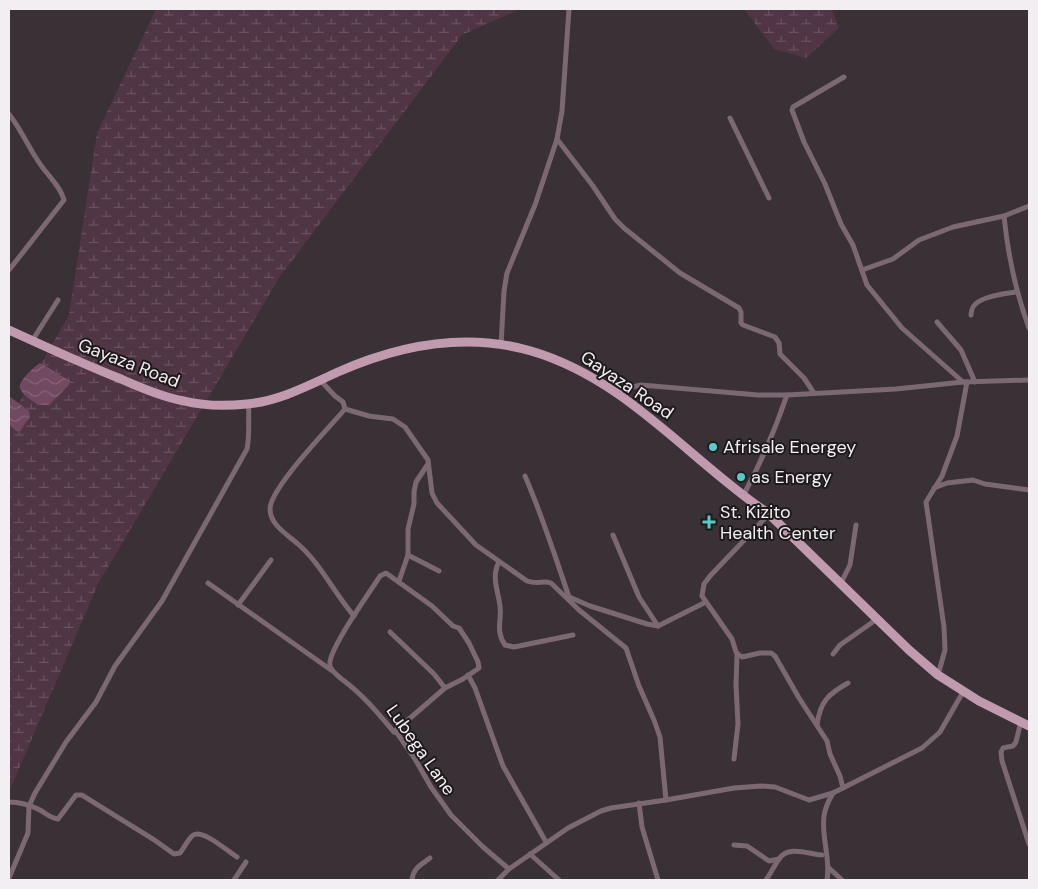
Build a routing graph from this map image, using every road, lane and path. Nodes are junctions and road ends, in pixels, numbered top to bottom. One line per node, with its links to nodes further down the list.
1 (570, 9): 5 (street)
2 (844, 77): 10 (street)
3 (9, 114): 9 (street)
4 (730, 118): 6 (street)
5 (557, 139): 18 (street); 24 (street)
6 (769, 198)
7 (1029, 206): 8 (street)
8 (1004, 216): 10 (street); 11 (street)
9 (9, 270)
10 (862, 270): 21 (street)
11 (1016, 292): 13 (street); 15 (street)
12 (58, 300): 17 (street)
13 (971, 316)
14 (937, 322): 22 (street)
15 (1029, 328)
16 (9, 330): 17 (main road, Gayaza Road)
17 (32, 340): 26 (main road, Gayaza Road)
18 (500, 345): 19 (main road, Gayaza Road); 23 (main road, Gayaza Road)
19 (320, 380): 26 (main road, Gayaza Road); 27 (street)
20 (1029, 380): 22 (street)
21 (965, 382): 22 (street); 24 (street); 30 (street)
22 (975, 382)
23 (614, 392): 25 (street); 32 (main road, Gayaza Road)
24 (814, 394): 25 (street)
25 (787, 395): 32 (street)
26 (248, 404): 68 (street)
27 (345, 409): 28 (street); 46 (street)
28 (428, 464): 36 (street); 38 (street)
29 (525, 476): 43 (street)
30 (934, 488): 31 (street); 55 (street)
31 (1029, 490)
32 (743, 496): 33 (main road, Gayaza Road)
33 (769, 514): 42 (main road, Gayaza Road); 44 (street)
34 (856, 525): 42 (street)
35 (612, 535): 48 (street)
36 (408, 555): 39 (street); 40 (street)
37 (271, 560): 45 (street)
38 (499, 562): 43 (street); 50 (street)
39 (439, 571)
40 (399, 581): 46 (street); 54 (street)
41 (208, 583): 45 (street, Lubega Lane)
42 (841, 583): 47 (main road, Gayaza Road)
43 (566, 596): 48 (street); 65 (street)
44 (706, 602): 48 (street); 51 (street)
45 (238, 605): 53 (street, Lubega Lane)
46 (354, 616): 53 (street)
47 (877, 619): 52 (street); 55 (main road, Gayaza Road)
48 (658, 626)
49 (390, 632): 57 (street)
50 (573, 635)
51 (737, 654): 60 (street); 62 (street)
52 (833, 654)
53 (334, 672): 61 (street, Lubega Lane)
54 (468, 675): 57 (street); 69 (street)
55 (938, 675): 58 (main road, Gayaza Road)
56 (848, 683): 60 (street)
57 (445, 688): 61 (street)
58 (963, 692): 59 (main road, Gayaza Road); 63 (street)
59 (1025, 724): 71 (street)
60 (817, 725): 63 (street)
61 (394, 732): 79 (street, Lubega Lane)
62 (734, 759)
63 (843, 788): 64 (street)
64 (833, 793): 65 (street); 78 (street)
65 (666, 800): 67 (street)
66 (9, 802): 68 (street)
67 (639, 803): 69 (street); 85 (street)
68 (29, 806): 74 (street); 80 (street)
69 (546, 842): 72 (street)
70 (734, 844): 76 (street)
71 (1029, 844)
72 (530, 854): 79 (street); 84 (street)
73 (822, 855): 76 (street)
74 (237, 857)
75 (430, 858): 82 (street)
76 (779, 859): 86 (street)
77 (246, 862): 81 (street)
78 (829, 868): 87 (street); 88 (street)
79 (509, 869): 83 (street)
80 (9, 878)
81 (234, 880)
82 (412, 880)
83 (498, 880)
84 (559, 880)
85 (658, 880)
86 (766, 880)
87 (826, 880)
88 (842, 880)

